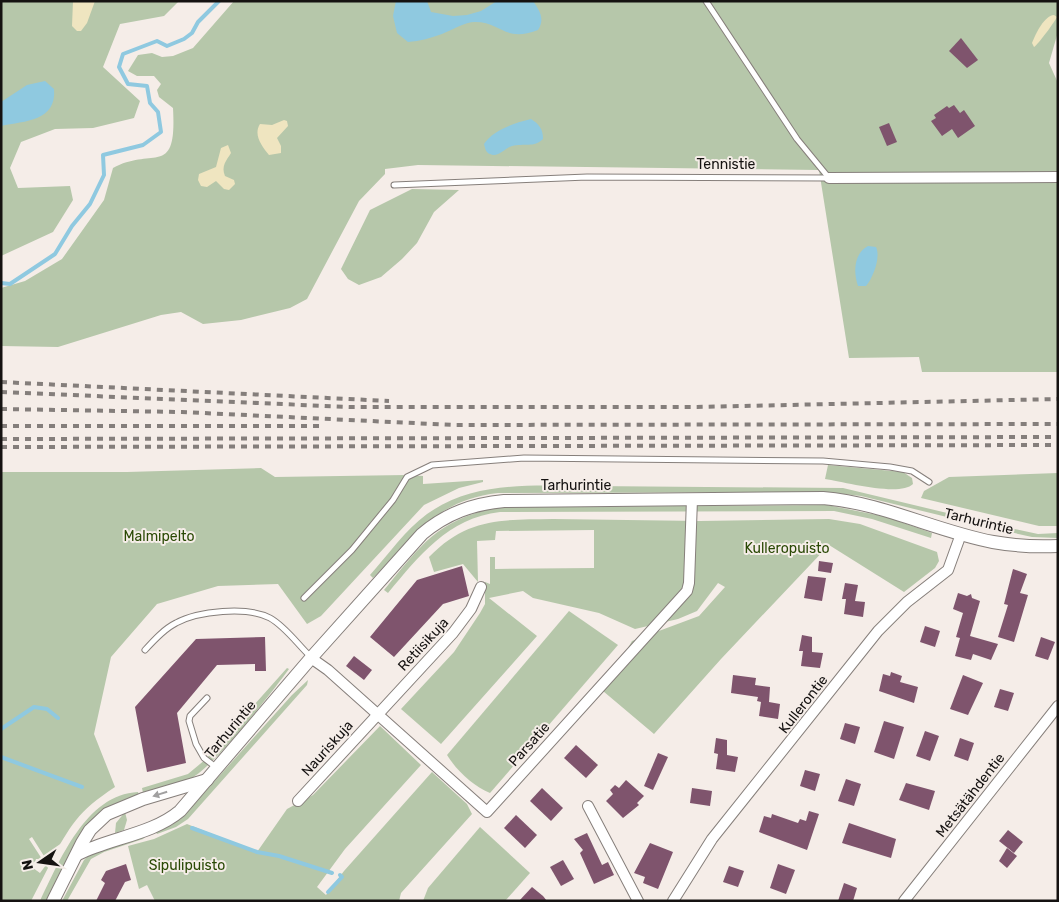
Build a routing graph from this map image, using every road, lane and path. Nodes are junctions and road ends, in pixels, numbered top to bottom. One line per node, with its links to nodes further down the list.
1 (706, 1): 3 (lane)
2 (1058, 177): 3 (street, Tennistie)
3 (829, 178): 4 (lane, Tennistie)
4 (394, 185)
5 (929, 482): 10 (lane)
6 (692, 499): 7 (street, Tarhurintie); 12 (street, Tarhurintie); 15 (street, Parsatie)
7 (961, 534): 8 (street, Tarhurintie); 23 (street, Kullerontie)
8 (1058, 546)
9 (481, 587): 15 (street, Retiisikuja)
10 (304, 598)
11 (145, 650): 12 (lane)
12 (311, 658): 15 (street, Parsatie); 16 (street, Tarhurintie)
13 (207, 698): 16 (lane)
14 (1058, 706): 24 (street, Metsätähdentie)
15 (377, 714): 18 (street, Nauriskuja)
16 (217, 768): 17 (street, Tarhurintie)
17 (207, 780): 20 (street, Tarhurintie); 20 (street, Tarhurintie, one-way to 20)
18 (298, 801)
19 (588, 806): 22 (street)
20 (78, 854): 21 (street, Tarhurintie)
21 (54, 901)
22 (638, 901)
23 (673, 901)
24 (904, 901)

